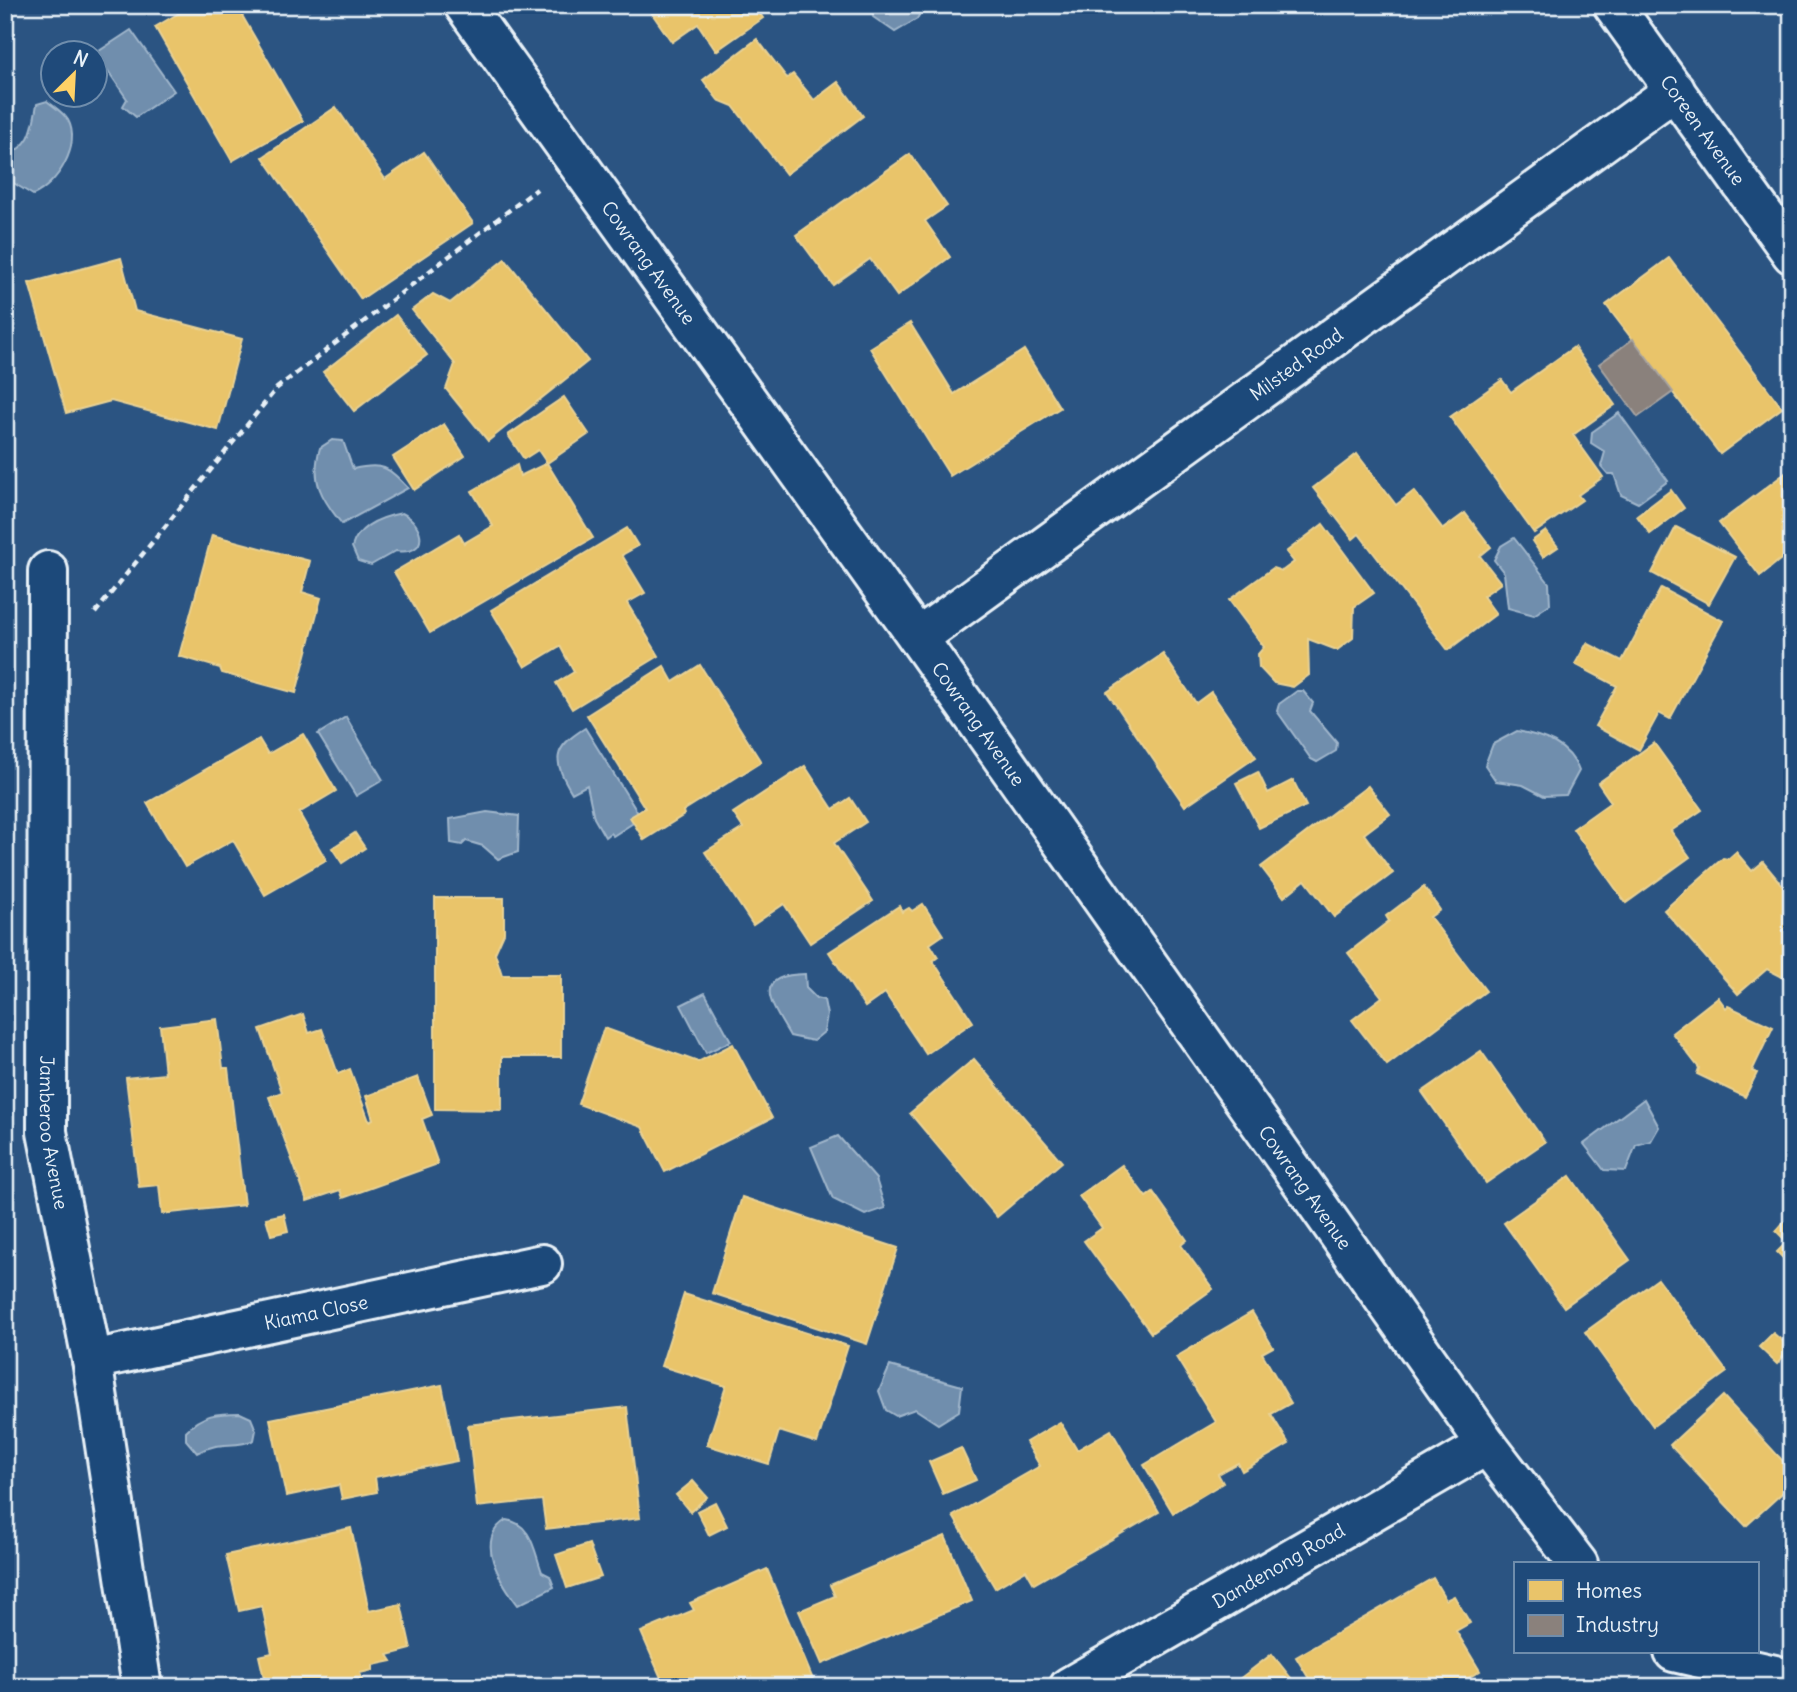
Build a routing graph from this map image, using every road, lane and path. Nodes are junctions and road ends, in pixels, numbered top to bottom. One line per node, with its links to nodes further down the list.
1 (464, 5): 4 (street, Cowrang Avenue)
2 (1613, 5): 3 (street, Coreen Avenue)
3 (1675, 90): 5 (street, Coreen Avenue); 7 (street, Milsted Road)
4 (575, 160): 7 (street, Cowrang Avenue); 8 (path)
5 (1792, 254)
6 (48, 571): 8 (street, Jamberoo Avenue)
7 (918, 638): 11 (street, Cowrang Avenue)
8 (48, 671): 10 (street, Jamberoo Avenue)
9 (542, 1264): 10 (street, Kiama Close)
10 (92, 1360): 15 (street, Jamberoo Avenue)
11 (1487, 1445): 12 (street, Cowrang Avenue); 16 (street, Dandenong Road)
12 (1576, 1562)
13 (1683, 1654): 14 (street)
14 (1792, 1679)
15 (142, 1687)
16 (1069, 1687)

